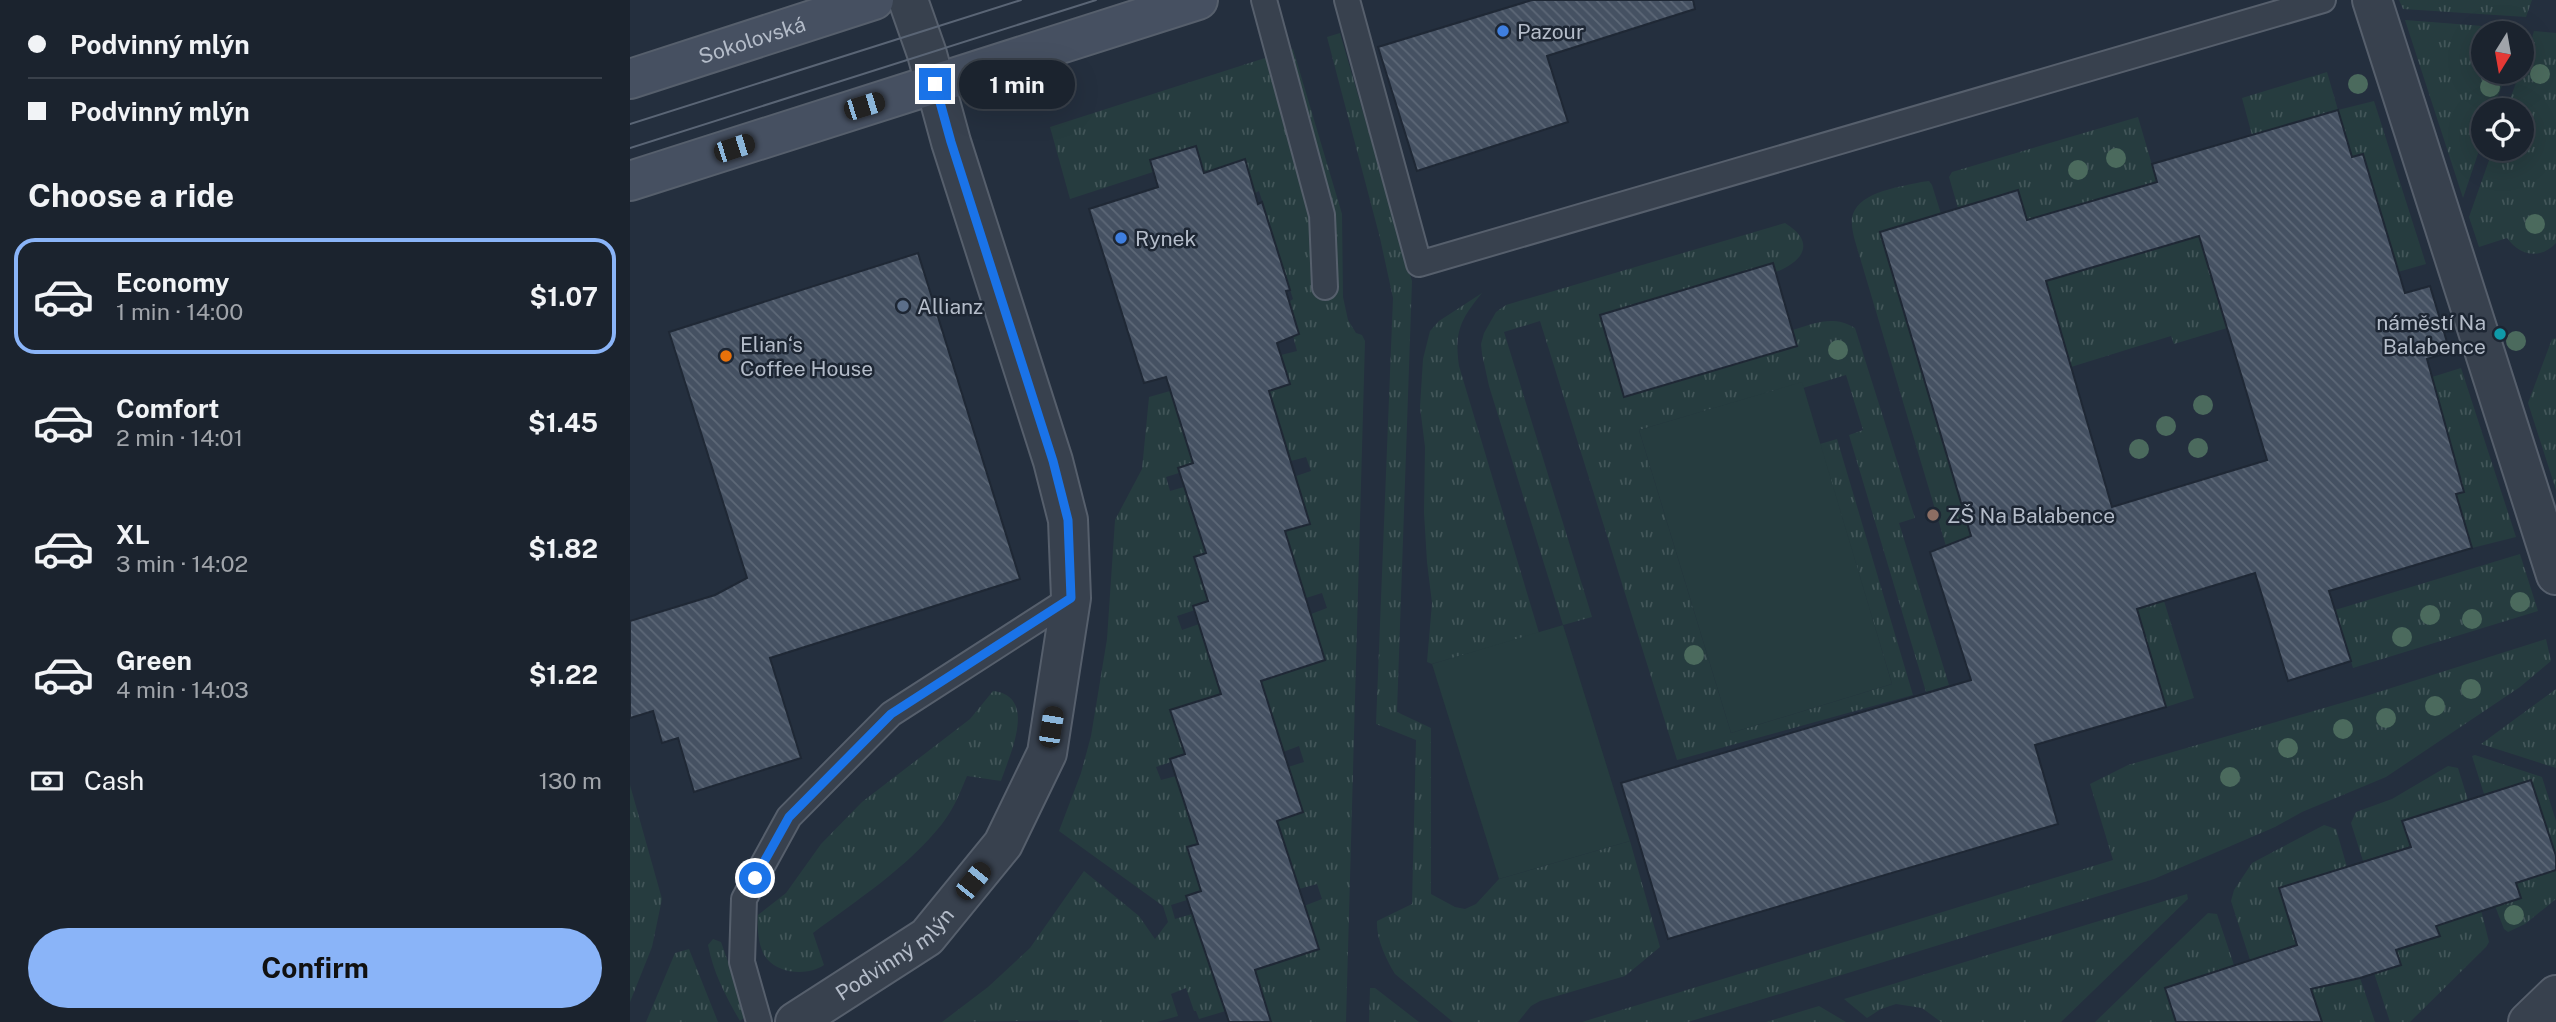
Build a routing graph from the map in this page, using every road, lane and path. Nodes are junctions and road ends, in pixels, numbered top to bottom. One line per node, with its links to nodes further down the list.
1 (874, 0): 8 (main road, Sokolovská)
2 (908, 0): 9 (street, Podvinný mlýn)
3 (1198, 0): 9 (main road)
4 (1264, 0): 11 (lane)
5 (1347, 0): 6 (lane)
6 (2323, 0)
7 (2372, 0): 12 (street)
8 (630, 79)
9 (935, 84): 10 (main road); 13 (street, Podvinný mlýn)
10 (630, 181)
11 (1325, 287)
12 (2556, 575)
13 (1071, 598): 15 (lane); 16 (street, Podvinný mlýn)
14 (2556, 995): 17 (street)
15 (759, 1022)
16 (795, 1022)
17 (2528, 1022)

